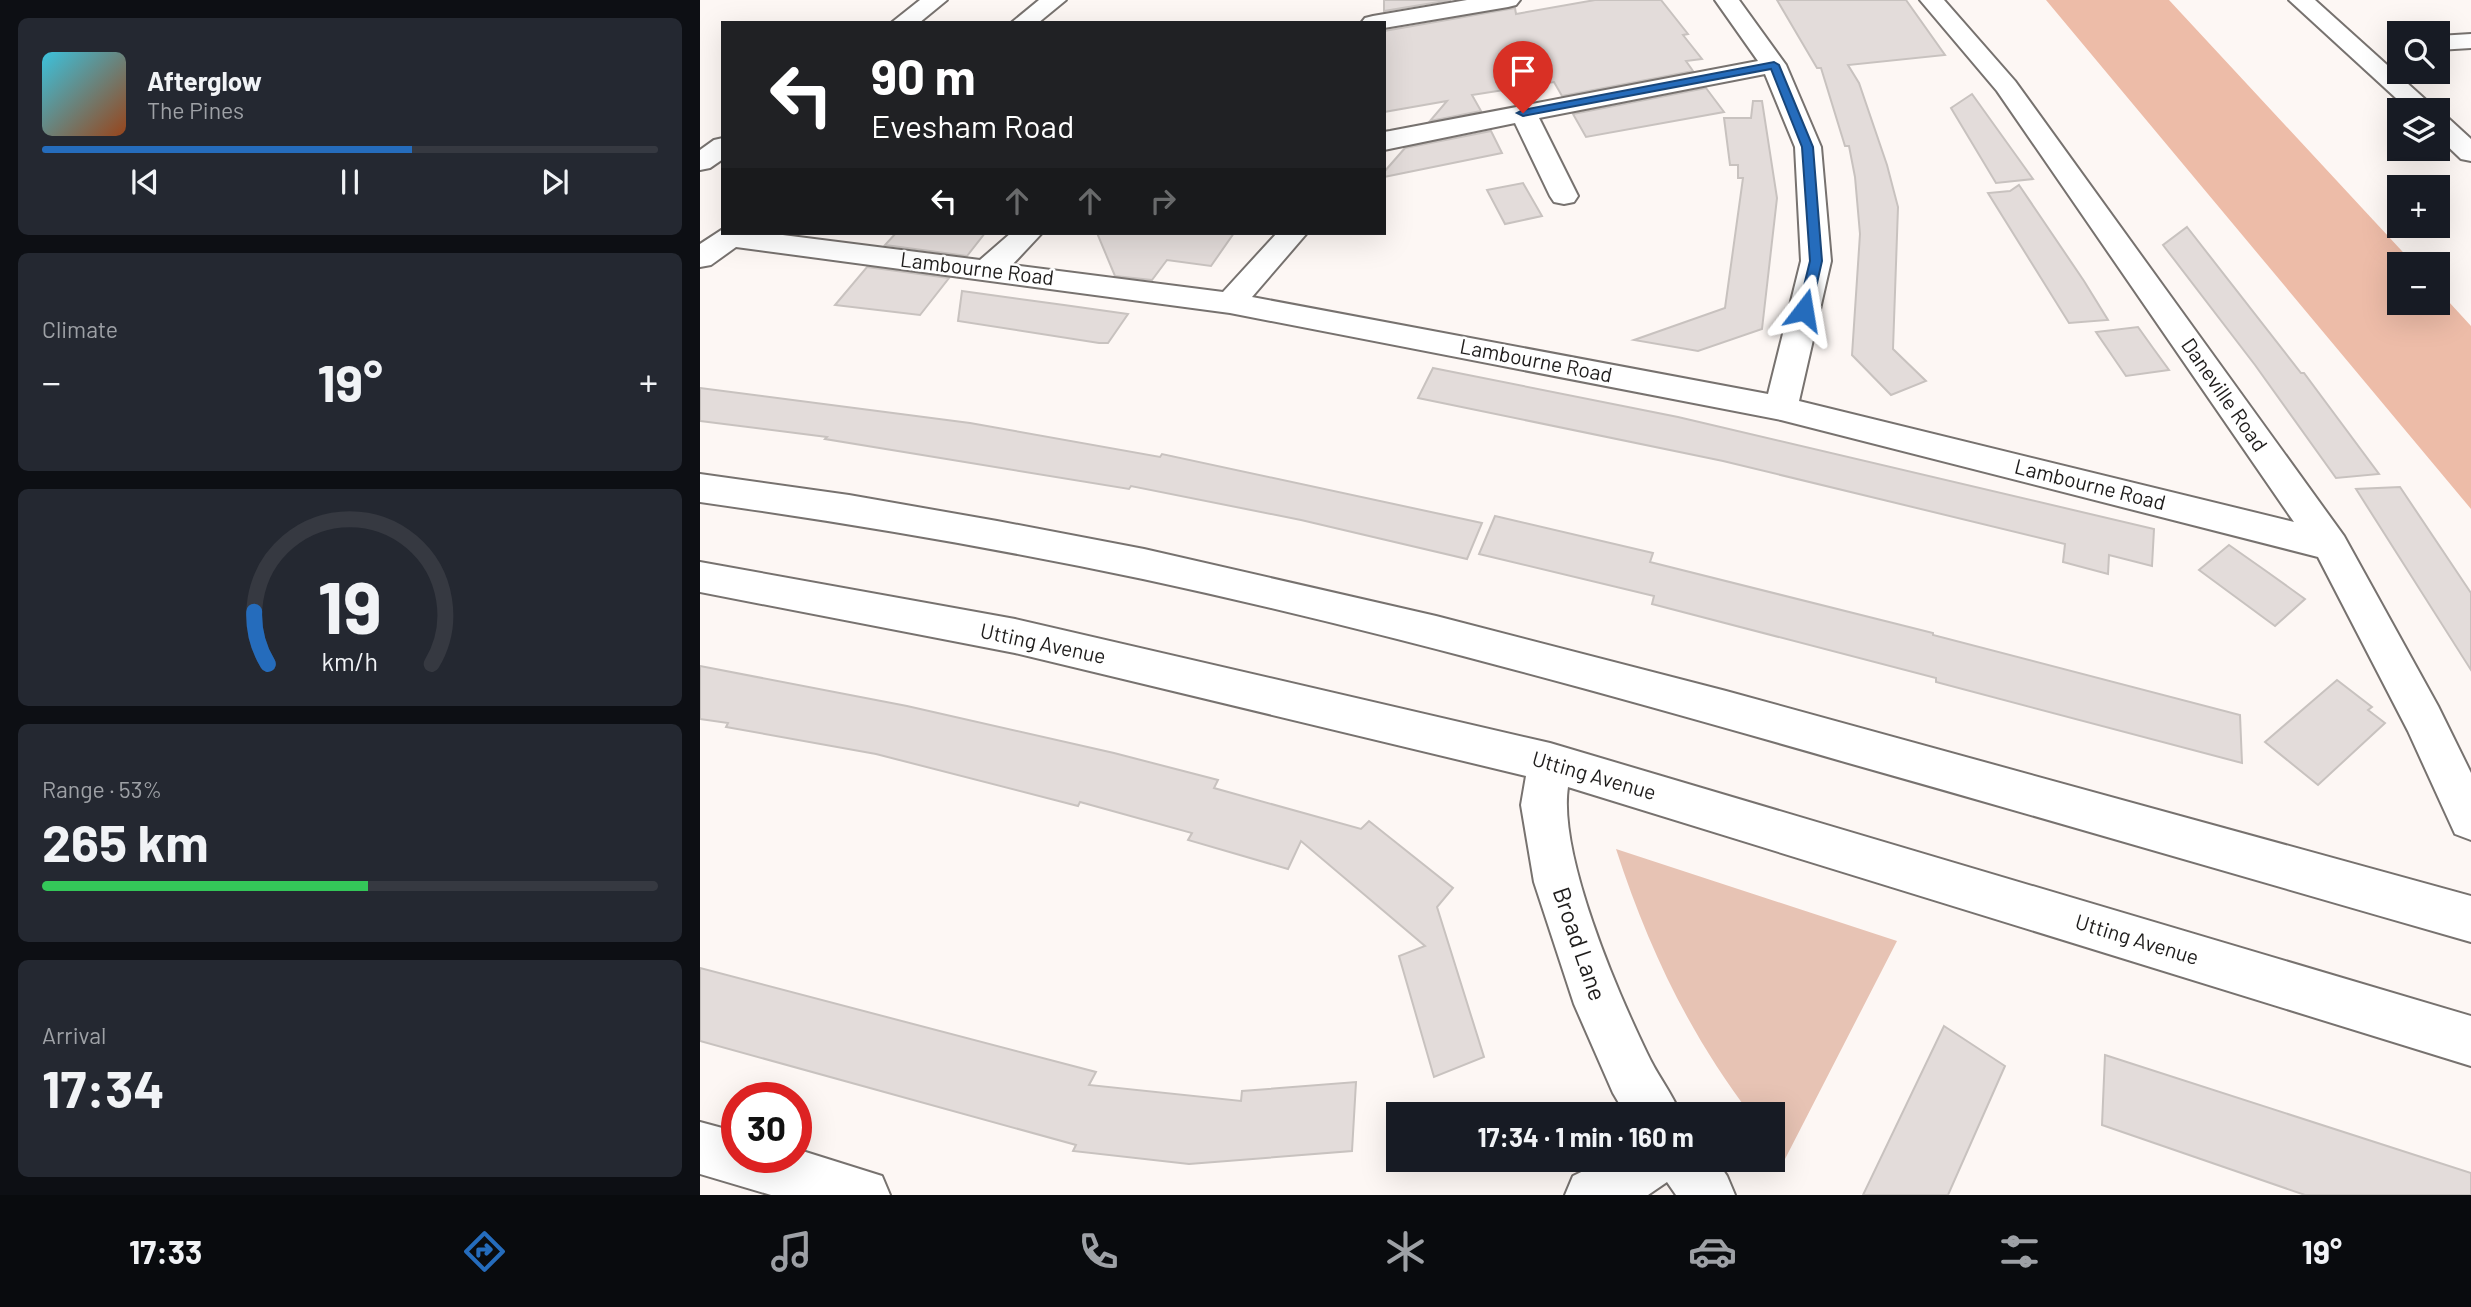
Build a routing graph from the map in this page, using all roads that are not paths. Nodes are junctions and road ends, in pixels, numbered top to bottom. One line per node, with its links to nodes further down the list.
1 (935, 0): 7 (street)
2 (1054, 0): 8 (street)
3 (1508, 0): 9 (street)
4 (1727, 0): 14 (street)
5 (1932, 0): 31 (street, Daneville Road)
6 (2301, 0): 13 (street)
7 (905, 21)
8 (1026, 21)
9 (1385, 21)
10 (2471, 41): 11 (street)
11 (2450, 42)
12 (2386, 48): 13 (street)
13 (2358, 50): 15 (street)
14 (1774, 65): 16 (street); 29 (street)
15 (2411, 98)
16 (1523, 113): 18 (street); 22 (street)
17 (2450, 134): 20 (street)
18 (1386, 141)
19 (721, 147): 21 (street)
20 (2471, 153)
21 (700, 162)
22 (1564, 196)
23 (733, 235): 26 (street); 27 (street, Lambourne Road)
24 (1026, 235): 27 (street)
25 (1291, 235): 28 (street)
26 (700, 258)
27 (988, 270): 28 (street, Lambourne Road)
28 (1230, 303): 29 (street, Lambourne Road)
29 (1780, 408): 31 (street, Lambourne Road)
30 (700, 488): 35 (street)
31 (2331, 546): 34 (street, Daneville Road)
32 (700, 577): 33 (street, Utting Avenue)
33 (1550, 762): 36 (street, Utting Avenue); 37 (street, Broad Lane)
34 (2471, 818)
35 (2471, 919)
36 (2471, 1041)
37 (1647, 1102)
38 (700, 1147): 41 (street)
39 (1636, 1172): 42 (street)
40 (1692, 1172): 43 (street)
41 (863, 1195)
42 (1592, 1195)
43 (1708, 1195)

